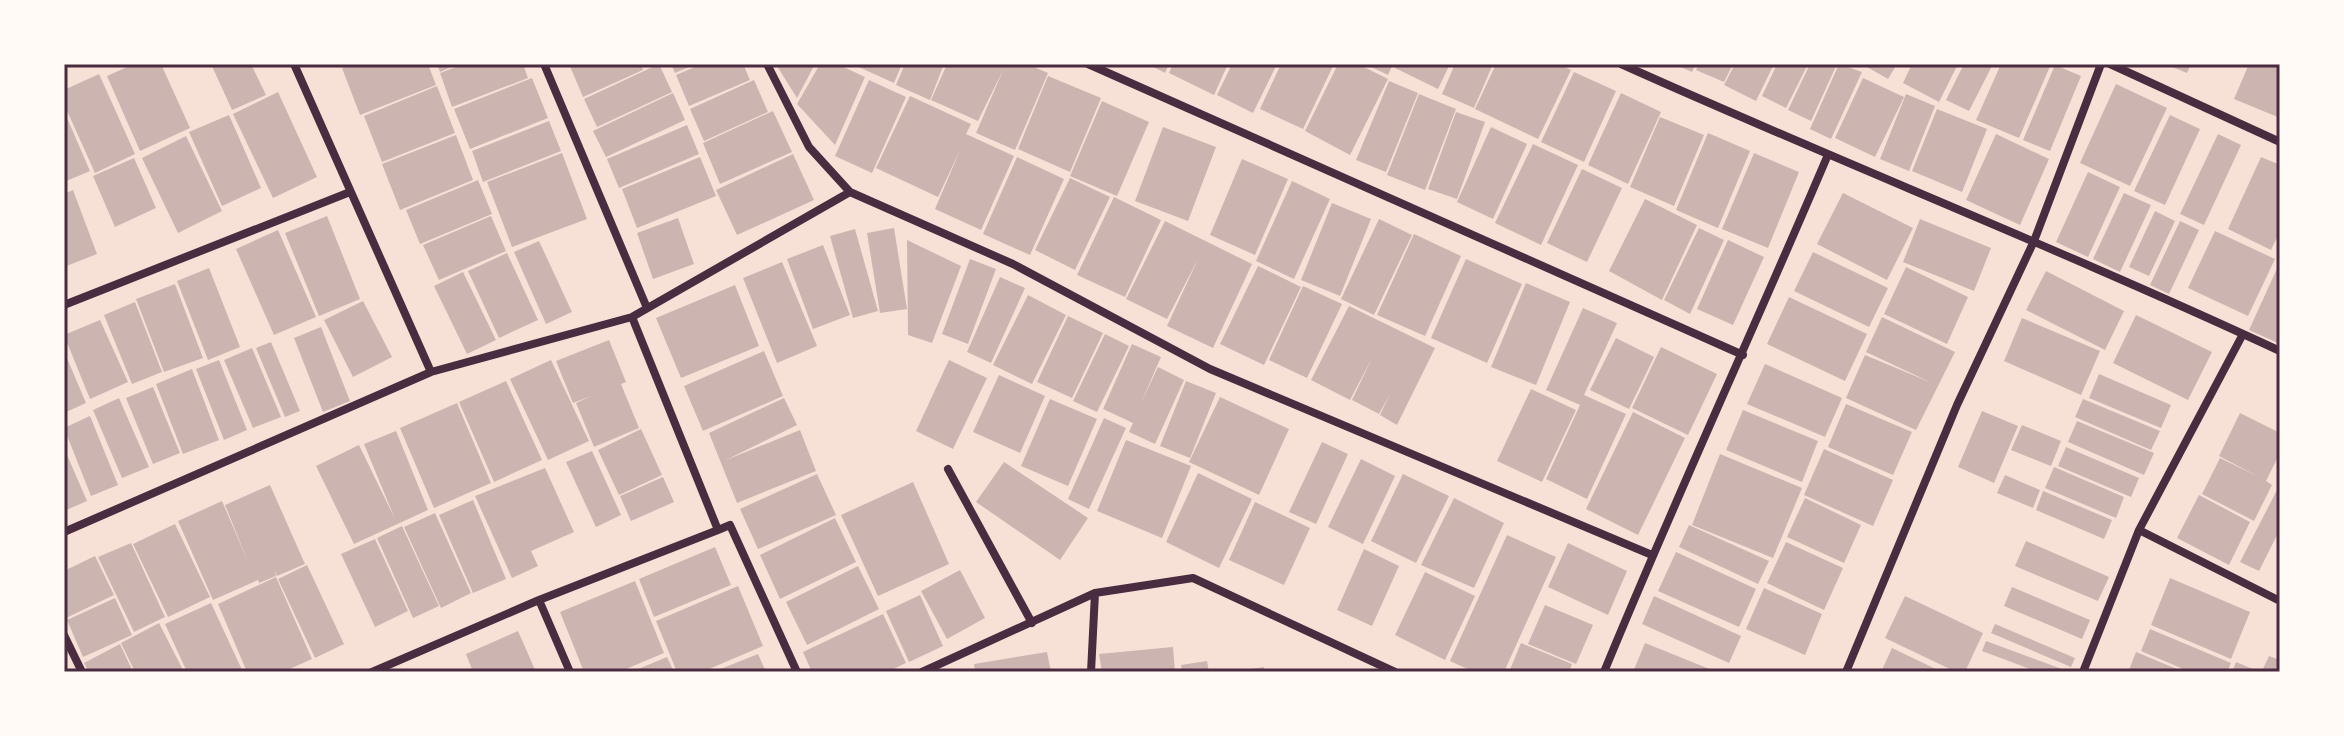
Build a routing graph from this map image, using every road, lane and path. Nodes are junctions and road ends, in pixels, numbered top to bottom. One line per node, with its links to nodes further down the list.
1 (294, 64): 10 (street)
2 (544, 64): 14 (street)
3 (767, 64): 11 (street)
4 (1088, 64): 18 (street)
5 (1621, 64): 9 (street)
6 (2101, 64): 12 (street)
7 (2110, 64): 8 (street)
8 (2280, 142)
9 (1827, 157): 12 (street); 18 (street)
10 (350, 192): 13 (street); 19 (street)
11 (850, 192): 14 (street); 24 (street)
12 (2034, 241): 16 (street); 38 (street)
13 (64, 305)
14 (647, 308): 15 (street)
15 (632, 317): 19 (street); 21 (street)
16 (2243, 334): 17 (street); 22 (street)
17 (2280, 351)
18 (1743, 355): 24 (street)
19 (431, 372): 23 (street)
20 (948, 469): 28 (street)
21 (718, 530): 26 (street); 33 (street)
22 (2139, 530): 27 (street); 39 (street)
23 (64, 532)
24 (1652, 555): 37 (street)
25 (1095, 593): 28 (street); 35 (street); 36 (street)
26 (539, 600): 31 (street); 32 (street)
27 (2280, 601)
28 (1032, 623): 34 (street)
29 (64, 635): 30 (street)
30 (82, 672)
31 (372, 672)
32 (570, 672)
33 (797, 672)
34 (922, 672)
35 (1091, 672)
36 (1395, 672)
37 (1604, 672)
38 (1846, 672)
39 (2083, 672)

